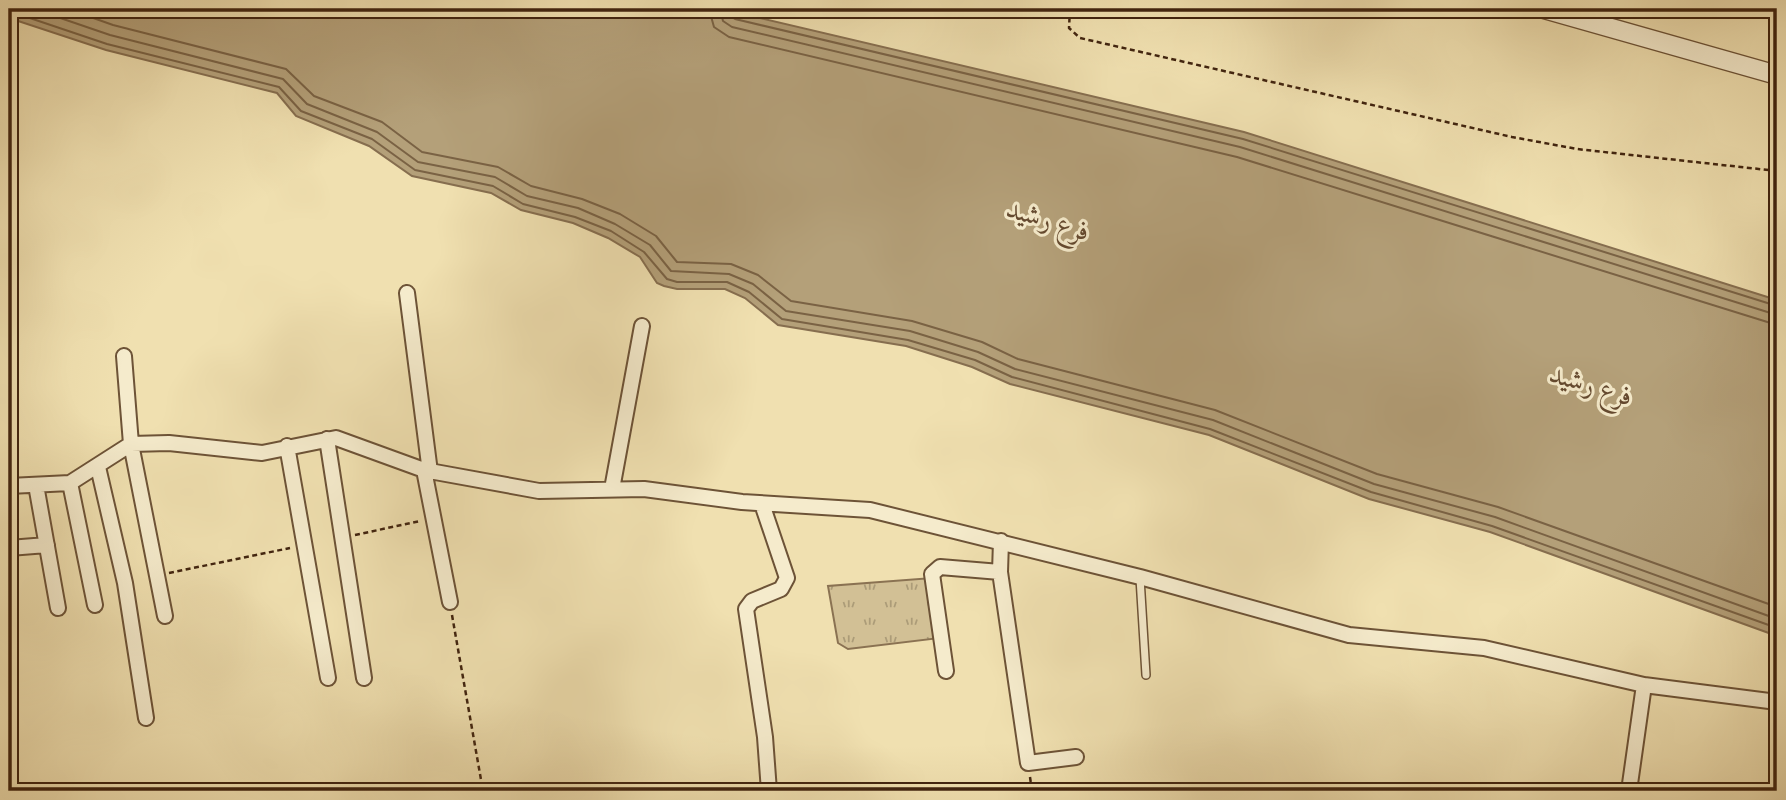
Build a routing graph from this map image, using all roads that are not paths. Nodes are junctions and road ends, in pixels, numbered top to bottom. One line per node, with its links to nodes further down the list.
1 (1544, 9): 2 (street)
2 (1777, 75)
3 (407, 293): 10 (street)
4 (642, 326): 14 (street)
5 (124, 356): 7 (street)
6 (327, 439): 8 (street); 10 (street); 28 (street)
7 (131, 444): 8 (street); 9 (street); 24 (street)
8 (287, 446): 27 (street)
9 (98, 467): 11 (street); 31 (street)
10 (427, 471): 14 (street); 21 (street)
11 (70, 483): 12 (street); 22 (street)
12 (36, 485): 13 (street); 17 (street)
13 (9, 486)
14 (612, 489): 15 (street)
15 (762, 504): 16 (street); 33 (street)
16 (1001, 541): 19 (street); 20 (street)
17 (47, 545): 18 (street); 23 (street)
18 (9, 548)
19 (1000, 572): 25 (street); 32 (street)
20 (1140, 577): 26 (lane); 29 (street)
21 (450, 602)
22 (95, 605)
23 (58, 608)
24 (165, 616)
25 (946, 671)
26 (1146, 675)
27 (328, 678)
28 (364, 678)
29 (1644, 685): 30 (street); 34 (street)
30 (1777, 702)
31 (146, 718)
32 (1076, 757)
33 (769, 791)
34 (1629, 791)

